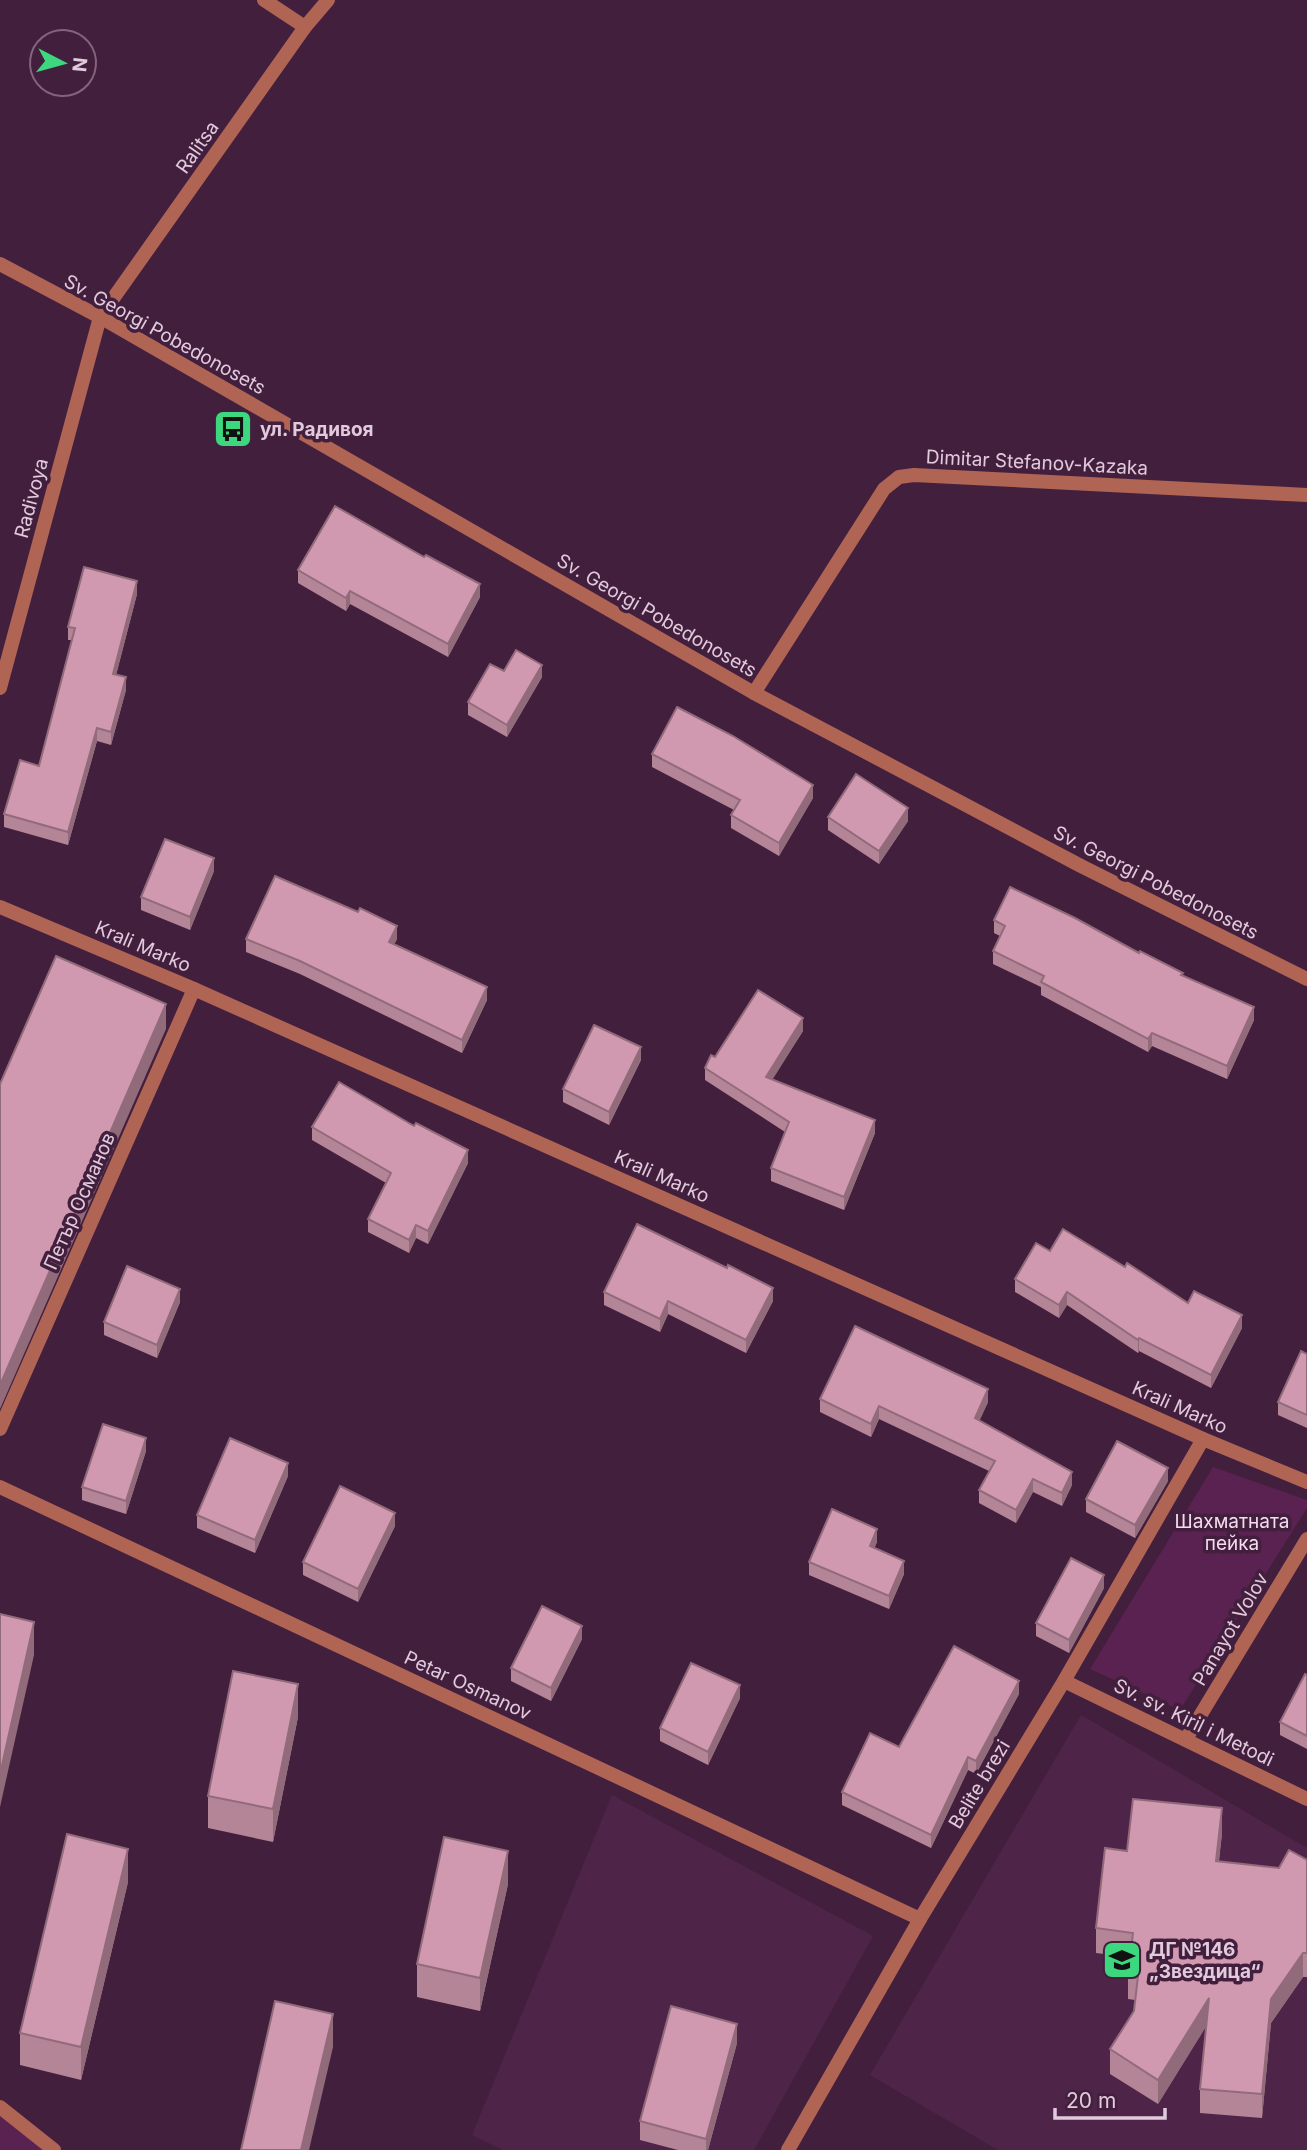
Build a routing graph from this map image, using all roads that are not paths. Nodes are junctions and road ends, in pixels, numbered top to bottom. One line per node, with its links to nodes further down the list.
1 (264, 0): 3 (street)
2 (328, 0): 3 (street, Ralitsa)
3 (305, 27): 5 (street, Ralitsa)
4 (0, 264): 5 (street, Sv. Georgi Pobedonosets)
5 (100, 317): 7 (street, Radivoya); 8 (street, Sv. Georgi Pobedonosets)
6 (1307, 495): 8 (street, Dimitar Stefanov-Kazaka)
7 (0, 688)
8 (754, 692): 10 (street, Sv. Georgi Pobedonosets)
9 (0, 906): 11 (street, Krali Marko)
10 (1307, 979)
11 (194, 989): 12 (street, Петър Османов); 13 (street, Krali Marko)
12 (0, 1429)
13 (1203, 1439): 14 (street, Krali Marko); 17 (street, Belite brezi)
14 (1307, 1482)
15 (0, 1487): 20 (street, Petar Osmanov)
16 (1307, 1539): 18 (street, Panayot Volov)
17 (1064, 1681): 18 (street, Sv. sv. Kiril i Metodi); 20 (street, Belite brezi)
18 (1186, 1739): 19 (street, Sv. sv. Kiril i Metodi)
19 (1307, 1799)
20 (920, 1919): 23 (street, Belite brezi)
21 (0, 2107): 22 (street)
22 (54, 2150)
23 (788, 2150)

